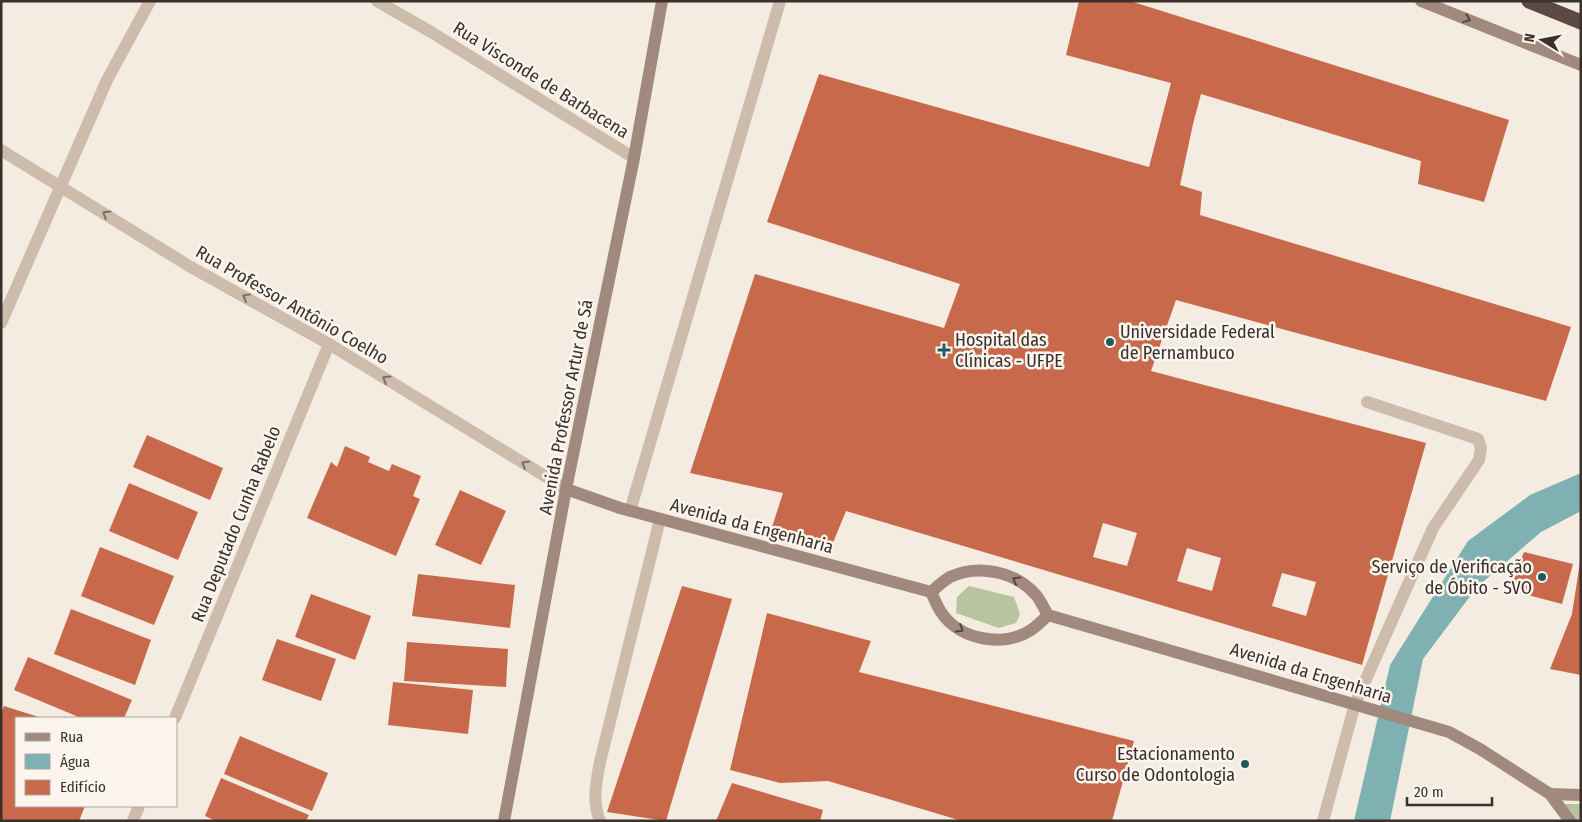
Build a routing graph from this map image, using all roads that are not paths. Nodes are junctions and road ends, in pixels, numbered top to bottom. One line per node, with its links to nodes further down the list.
1 (150, 1): 11 (street)
2 (377, 1): 10 (street, Rua Visconde de Barbacena)
3 (662, 1): 10 (street, Avenida Professor Artur de Sá)
4 (780, 1): 16 (street)
5 (1421, 1): 8 (street, one-way to 8)
6 (1529, 1): 7 (highway)
7 (1581, 22)
8 (1581, 66)
9 (1, 150): 11 (street, Rua Professor Antônio Coelho)
10 (634, 158): 15 (street, Avenida Professor Artur de Sá)
11 (62, 187): 12 (street); 13 (street, Rua Professor Antônio Coelho, one-way to 11)
12 (1, 323)
13 (329, 344): 15 (street, Rua Professor Antônio Coelho, one-way to 13); 21 (street, Rua Deputado Cunha Rabelo)
14 (1367, 402): 20 (street)
15 (566, 489): 16 (street, Avenida da Engenharia); 26 (street, Avenida Professor Artur de Sá)
16 (630, 511): 17 (street, Avenida da Engenharia)
17 (660, 519): 18 (street, Avenida da Engenharia); 27 (street)
18 (931, 592): 19 (street, one-way to 18); 19 (street, one-way to 19)
19 (1048, 615): 20 (street, Avenida da Engenharia)
20 (1355, 704): 22 (street, Avenida da Engenharia); 28 (street)
21 (175, 717)
22 (1550, 794): 23 (street); 29 (street, Avenida da Engenharia)
23 (1581, 795)
24 (139, 807): 25 (street)
25 (133, 821)
26 (504, 821)
27 (600, 821)
28 (1323, 821)
29 (1570, 821)

